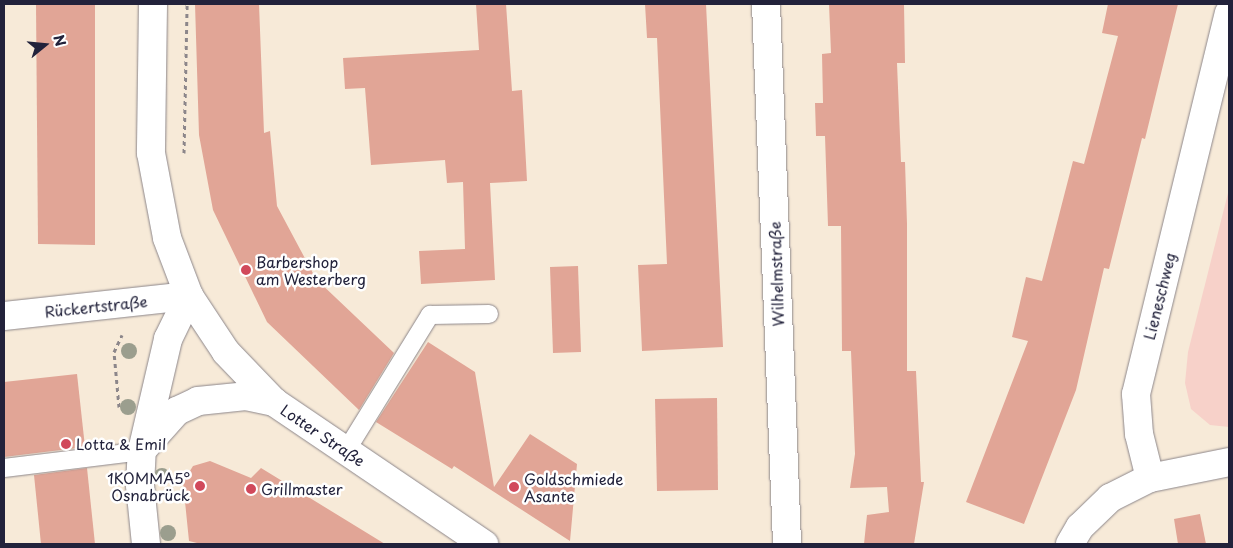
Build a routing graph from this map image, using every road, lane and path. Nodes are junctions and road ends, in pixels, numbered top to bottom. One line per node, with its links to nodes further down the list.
1 (153, 4): 6 (street, Lotter Straße)
2 (187, 4): 5 (path)
3 (766, 4): 17 (street, Wilhelmstraße)
4 (1229, 13): 14 (street, Lieneschweg)
5 (187, 141)
6 (188, 296): 8 (street, Rückertstraße); 9 (street, Lotter Straße); 10 (street)
7 (489, 314): 11 (lane)
8 (4, 316)
9 (274, 402): 10 (street); 11 (street, Lotter Straße)
10 (142, 451): 13 (lane); 15 (street)
11 (346, 451): 16 (street, Lotter Straße)
12 (1229, 462): 14 (street)
13 (4, 468)
14 (1150, 478): 18 (street)
15 (146, 544)
16 (484, 544)
17 (787, 544)
18 (1070, 544)

